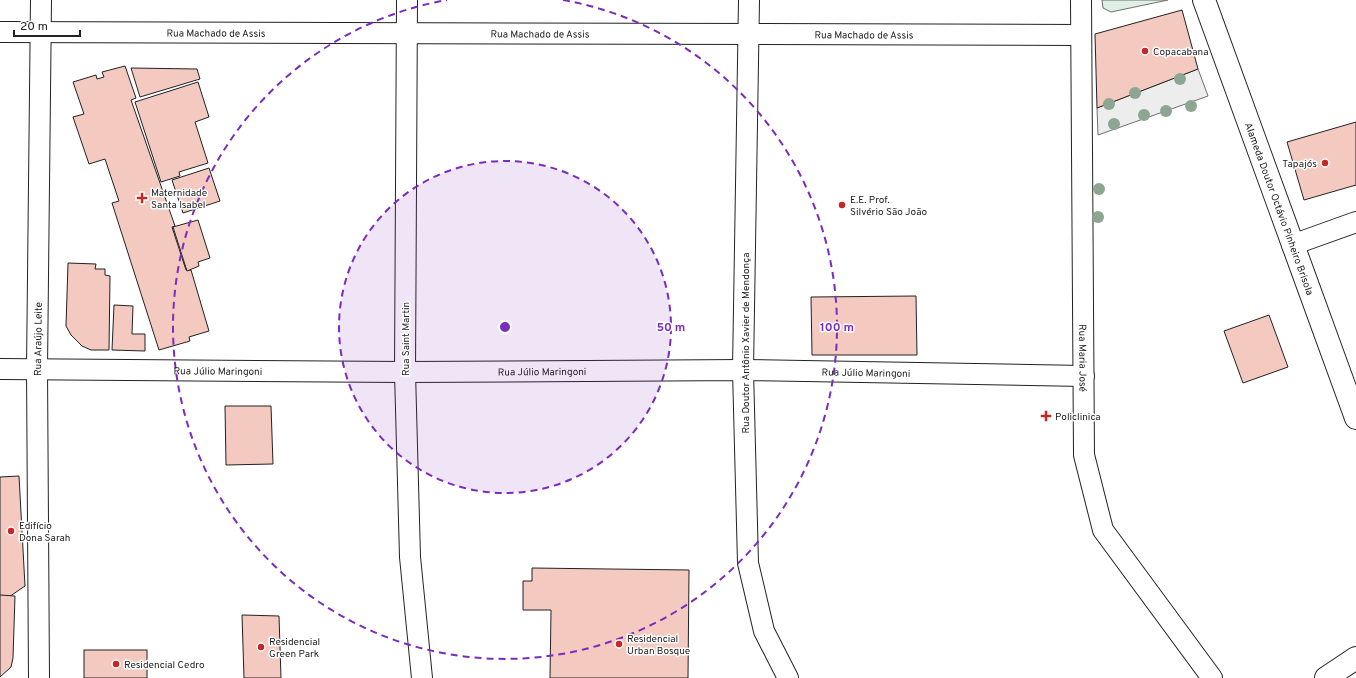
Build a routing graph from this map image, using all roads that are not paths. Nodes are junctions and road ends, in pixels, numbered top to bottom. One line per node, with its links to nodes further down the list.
1 (41, 0): 7 (street, Rua Araújo Leite)
2 (407, 0): 8 (street, Rua Saint Martin)
3 (749, 0): 9 (street, Rua Doutor Antônio Xavier de Mendonça)
4 (1081, 0): 10 (street, Rua Maria José)
5 (1204, 0): 12 (street, Alameda Doutor Octávio Pinheiro Brisola)
6 (0, 32): 7 (street, Rua Machado de Assis)
7 (41, 32): 8 (street, Rua Machado de Assis); 14 (street, Rua Araújo Leite)
8 (407, 34): 9 (street, Rua Machado de Assis); 16 (street, Rua Saint Martin)
9 (749, 35): 10 (street, Rua Machado de Assis); 15 (street, Rua Doutor Antônio Xavier de Mendonça)
10 (1080, 35): 17 (street, Rua Maria José)
11 (1356, 222): 12 (street)
12 (1292, 245): 18 (street, Alameda Doutor Octávio Pinheiro Brisola)
13 (0, 369): 14 (street, Rua Júlio Maringoni)
14 (37, 369): 16 (street, Rua Júlio Maringoni); 20 (street, Rua Araújo Leite)
15 (742, 370): 16 (street, Rua Júlio Maringoni); 17 (street, Rua Júlio Maringoni); 22 (street, Rua Doutor Antônio Xavier de Mendonça)
16 (405, 372): 21 (street, Rua Saint Martin)
17 (1084, 376): 23 (street, Rua Maria José)
18 (1356, 418)
19 (1356, 658): 24 (street)
20 (39, 678)
21 (422, 678)
22 (788, 678)
23 (1212, 678)
24 (1326, 678)

